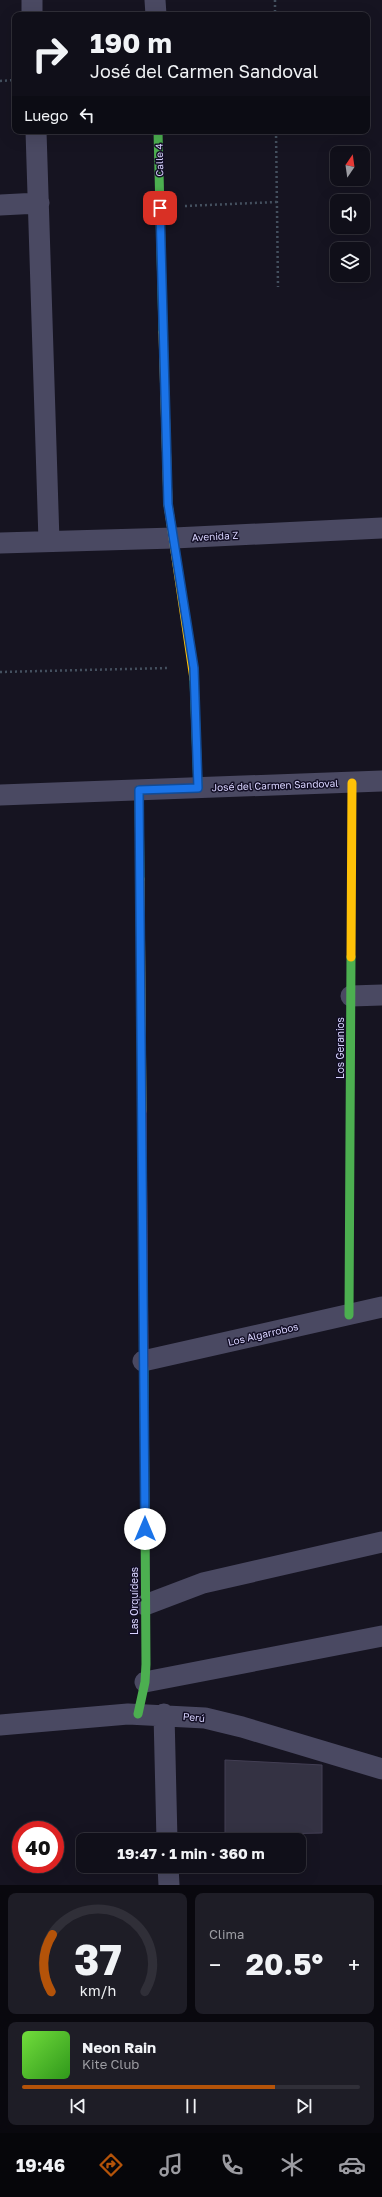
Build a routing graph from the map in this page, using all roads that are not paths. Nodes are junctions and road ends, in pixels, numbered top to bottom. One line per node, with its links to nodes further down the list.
1 (32, 0): 3 (street)
2 (155, 0): 4 (street)
3 (32, 12)
4 (156, 12)
5 (36, 134): 7 (street)
6 (158, 134): 10 (street, Calle 4)
7 (39, 203): 8 (street); 11 (street)
8 (0, 205)
9 (382, 528): 10 (street, Avenida Z)
10 (174, 538): 11 (street, Avenida Z); 15 (street, Calle 4)
11 (49, 541): 12 (street, Avenida Z)
12 (0, 543)
13 (382, 782): 14 (street, José del Carmen Sandoval)
14 (352, 783): 15 (street, José del Carmen Sandoval); 19 (street, Los Geranios)
15 (198, 788): 16 (street, José del Carmen Sandoval)
16 (139, 790): 17 (street, José del Carmen Sandoval); 22 (street, Las Orquídeas)
17 (0, 794)
18 (382, 995): 19 (street)
19 (351, 996): 21 (street, Los Geranios)
20 (382, 1307): 21 (street, Los Algarrobos)
21 (349, 1314): 22 (street, Los Algarrobos)
22 (143, 1361): 24 (street, Las Orquídeas)
23 (382, 1542): 24 (street)
24 (145, 1606): 26 (street, Las Orquídeas)
25 (382, 1636): 26 (street)
26 (145, 1682): 27 (street, Las Orquídeas)
27 (138, 1714): 28 (street, Perú); 29 (street, Perú)
28 (164, 1714): 30 (street, Perú); 31 (street)
29 (0, 1725)
30 (382, 1769)
31 (167, 1833)
32 (168, 1873): 33 (street)
33 (169, 1885)

